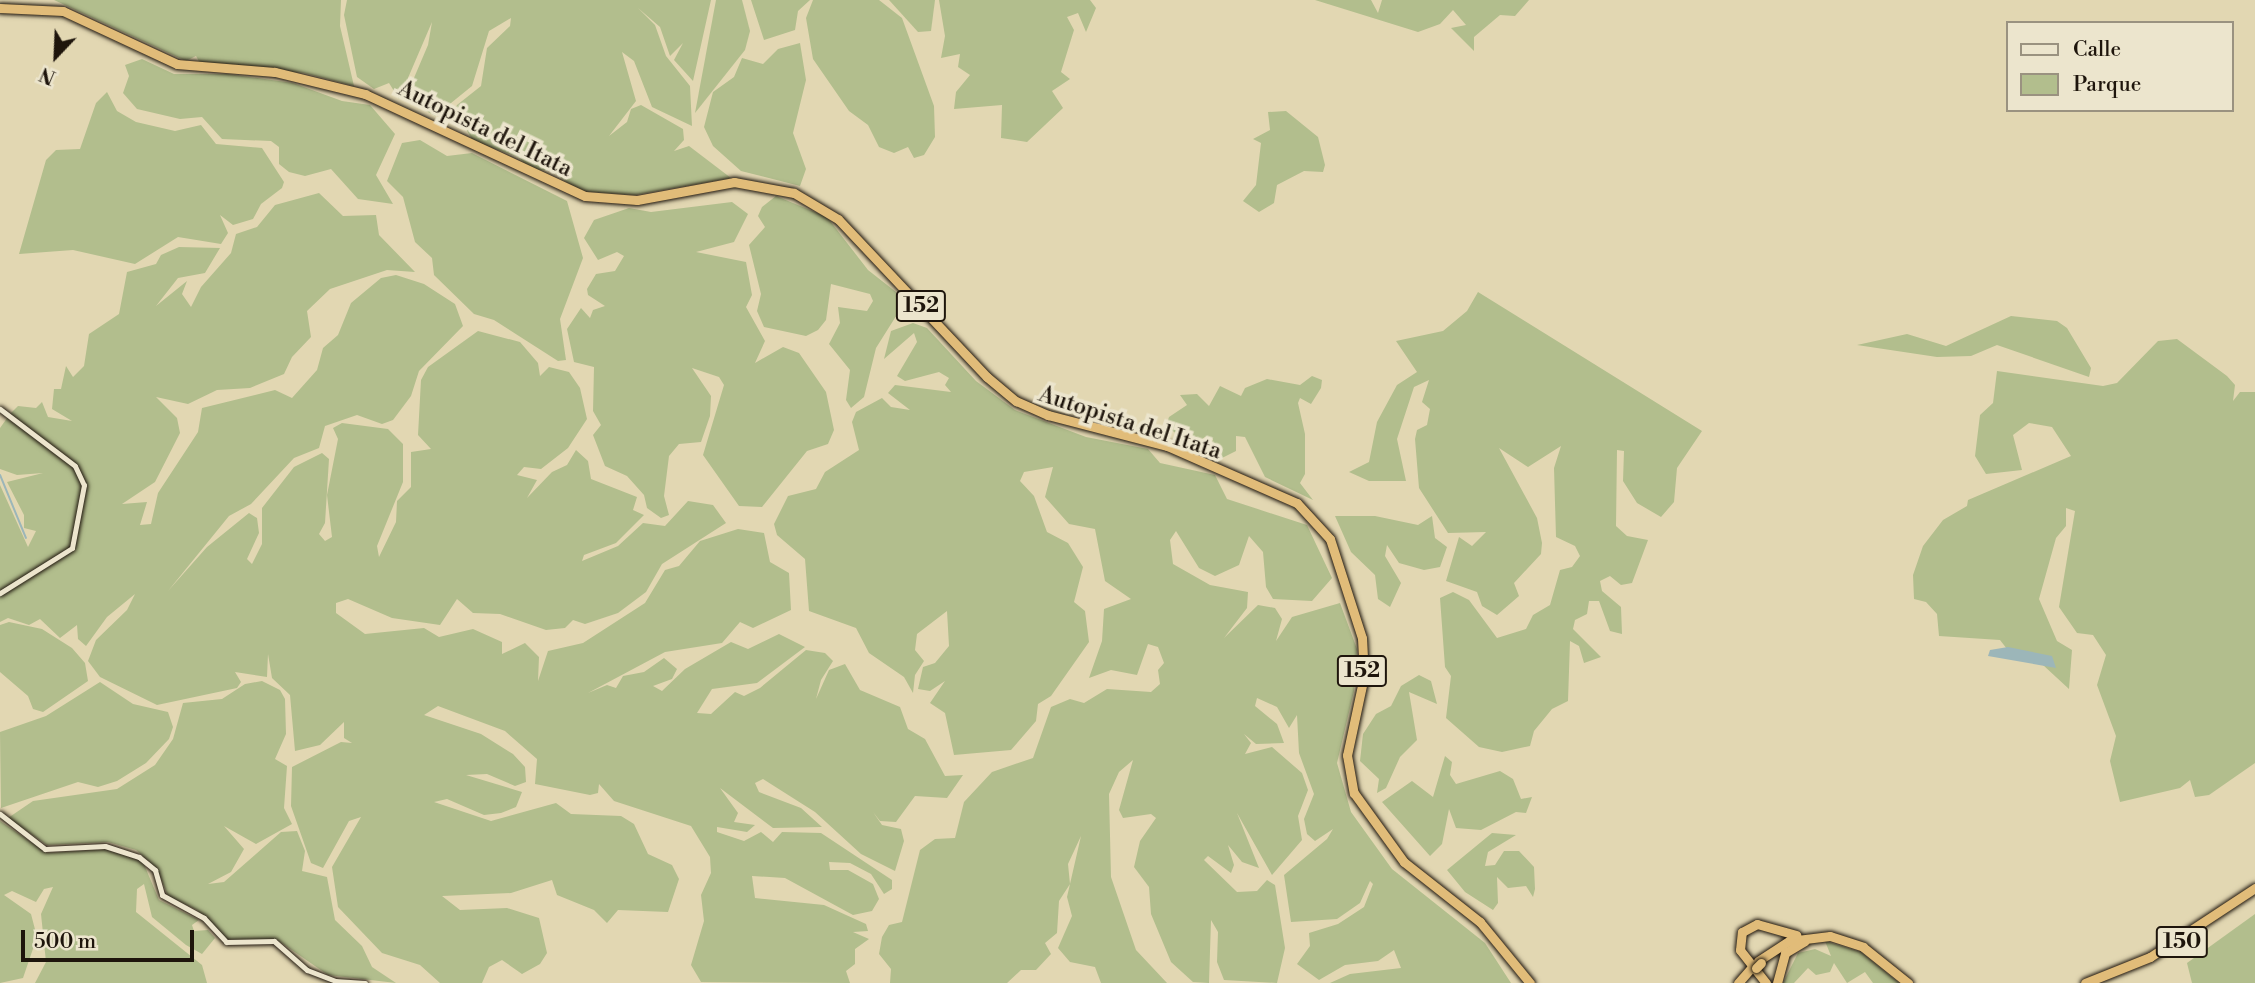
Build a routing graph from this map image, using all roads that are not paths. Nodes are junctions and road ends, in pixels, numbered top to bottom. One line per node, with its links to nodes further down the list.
1 (0, 10): 10 (highway, Autopista del Itata / 152)
2 (0, 409): 3 (street)
3 (0, 593)
4 (0, 814): 9 (street)
5 (2255, 891): 16 (highway, 150); 17 (highway, 150)
6 (1822, 935): 8 (highway); 12 (highway); 15 (highway)
7 (1811, 939): 8 (highway); 13 (highway); 14 (highway)
8 (1757, 964): 11 (highway); 12 (highway)
9 (365, 983)
10 (1529, 983)
11 (1740, 983)
12 (1768, 983)
13 (1777, 983)
14 (1902, 983)
15 (1908, 983)
16 (2085, 983)
17 (2098, 983)

